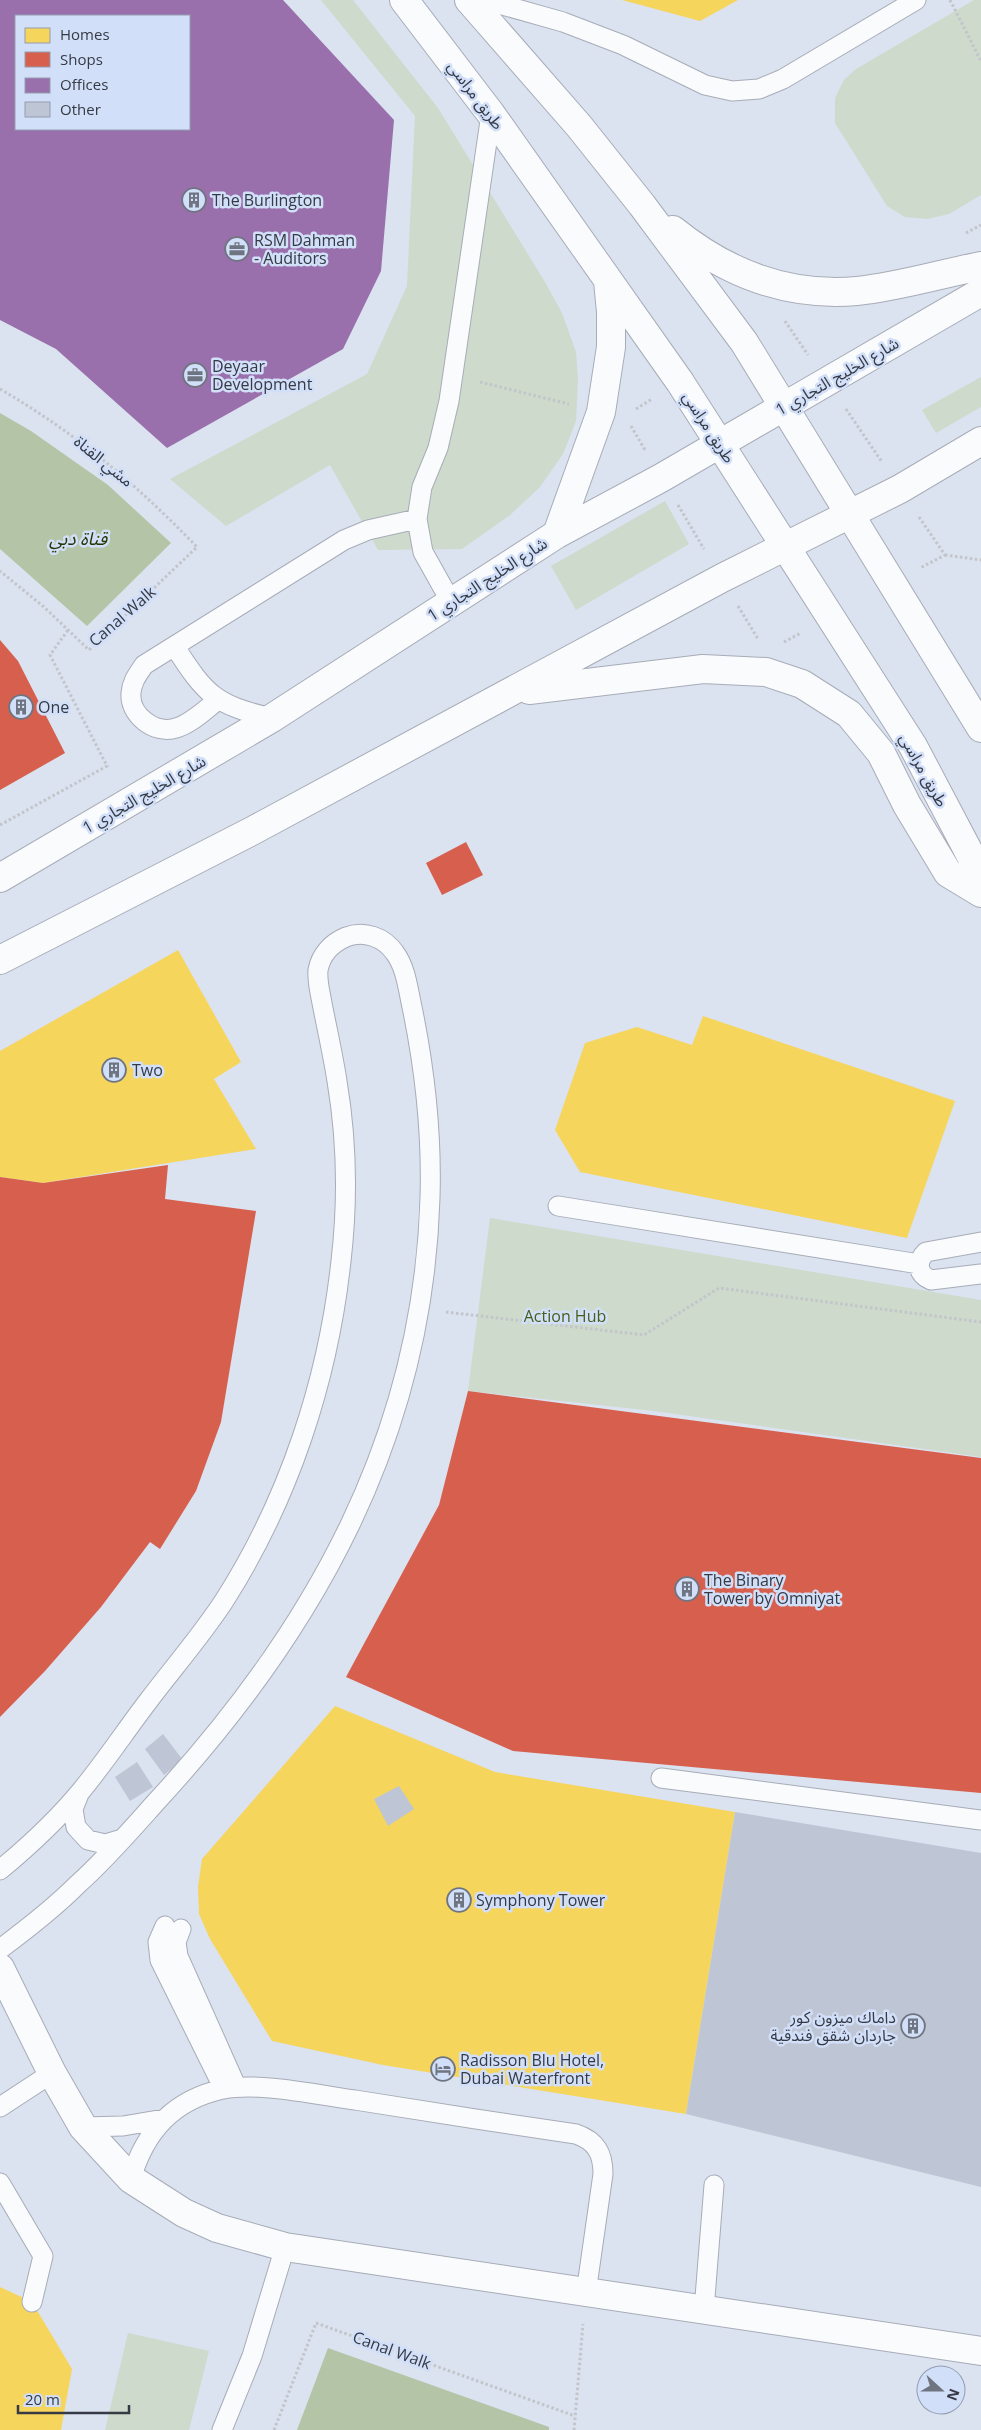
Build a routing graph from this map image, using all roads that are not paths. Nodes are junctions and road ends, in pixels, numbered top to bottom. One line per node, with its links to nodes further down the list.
1 (404, 0): 5 (main road, طريق مراسي)
2 (469, 0): 6 (main road)
3 (485, 0): 4 (lane)
4 (916, 0)
5 (491, 114): 8 (main road, طريق مراسي); 14 (lane)
6 (642, 205): 7 (main road); 10 (main road)
7 (981, 266)
8 (608, 279): 12 (main road, طريق مراسي); 15 (main road)
9 (981, 292): 10 (main road, شارع الخليج التجاري 1)
10 (784, 406): 12 (main road, شارع الخليج التجاري 1); 13 (main road)
11 (981, 441): 13 (main road)
12 (720, 444): 15 (main road, شارع الخليج التجاري 1); 16 (main road, طريق مراسي)
13 (850, 514): 16 (main road); 22 (main road)
14 (417, 520): 17 (lane); 18 (lane)
15 (557, 534): 17 (main road, شارع الخليج التجاري 1)
16 (785, 546): 19 (main road); 23 (main road, طريق مراسي)
17 (451, 602): 21 (main road, شارع الخليج التجاري 1)
18 (175, 647): 20 (lane); 20 (lane)
19 (515, 691): 25 (main road); 26 (main road)
20 (218, 700): 21 (lane)
21 (272, 718): 24 (main road, شارع الخليج التجاري 1)
22 (981, 728)
23 (981, 875)
24 (0, 878)
25 (981, 893)
26 (0, 960)
27 (558, 1206): 29 (lane)
28 (981, 1242): 29 (lane)
29 (919, 1264): 30 (lane)
30 (981, 1274)
31 (661, 1778): 33 (lane)
32 (80, 1793): 34 (lane); 34 (lane); 35 (lane)
33 (981, 1820)
34 (122, 1839): 37 (lane)
35 (0, 1870)
36 (173, 1927): 40 (lane)
37 (0, 1949)
38 (0, 1968): 39 (main road)
39 (52, 2073): 41 (lane); 43 (main road)
40 (230, 2088): 42 (lane); 48 (lane)
41 (0, 2107)
42 (164, 2119): 43 (lane); 44 (lane)
43 (83, 2127): 44 (main road)
44 (131, 2179): 47 (main road)
45 (0, 2183): 49 (lane)
46 (714, 2186): 50 (lane)
47 (285, 2247): 48 (main road); 52 (lane)
48 (586, 2293): 50 (main road)
49 (32, 2302)
50 (704, 2310): 51 (main road)
51 (981, 2351)
52 (222, 2430)

